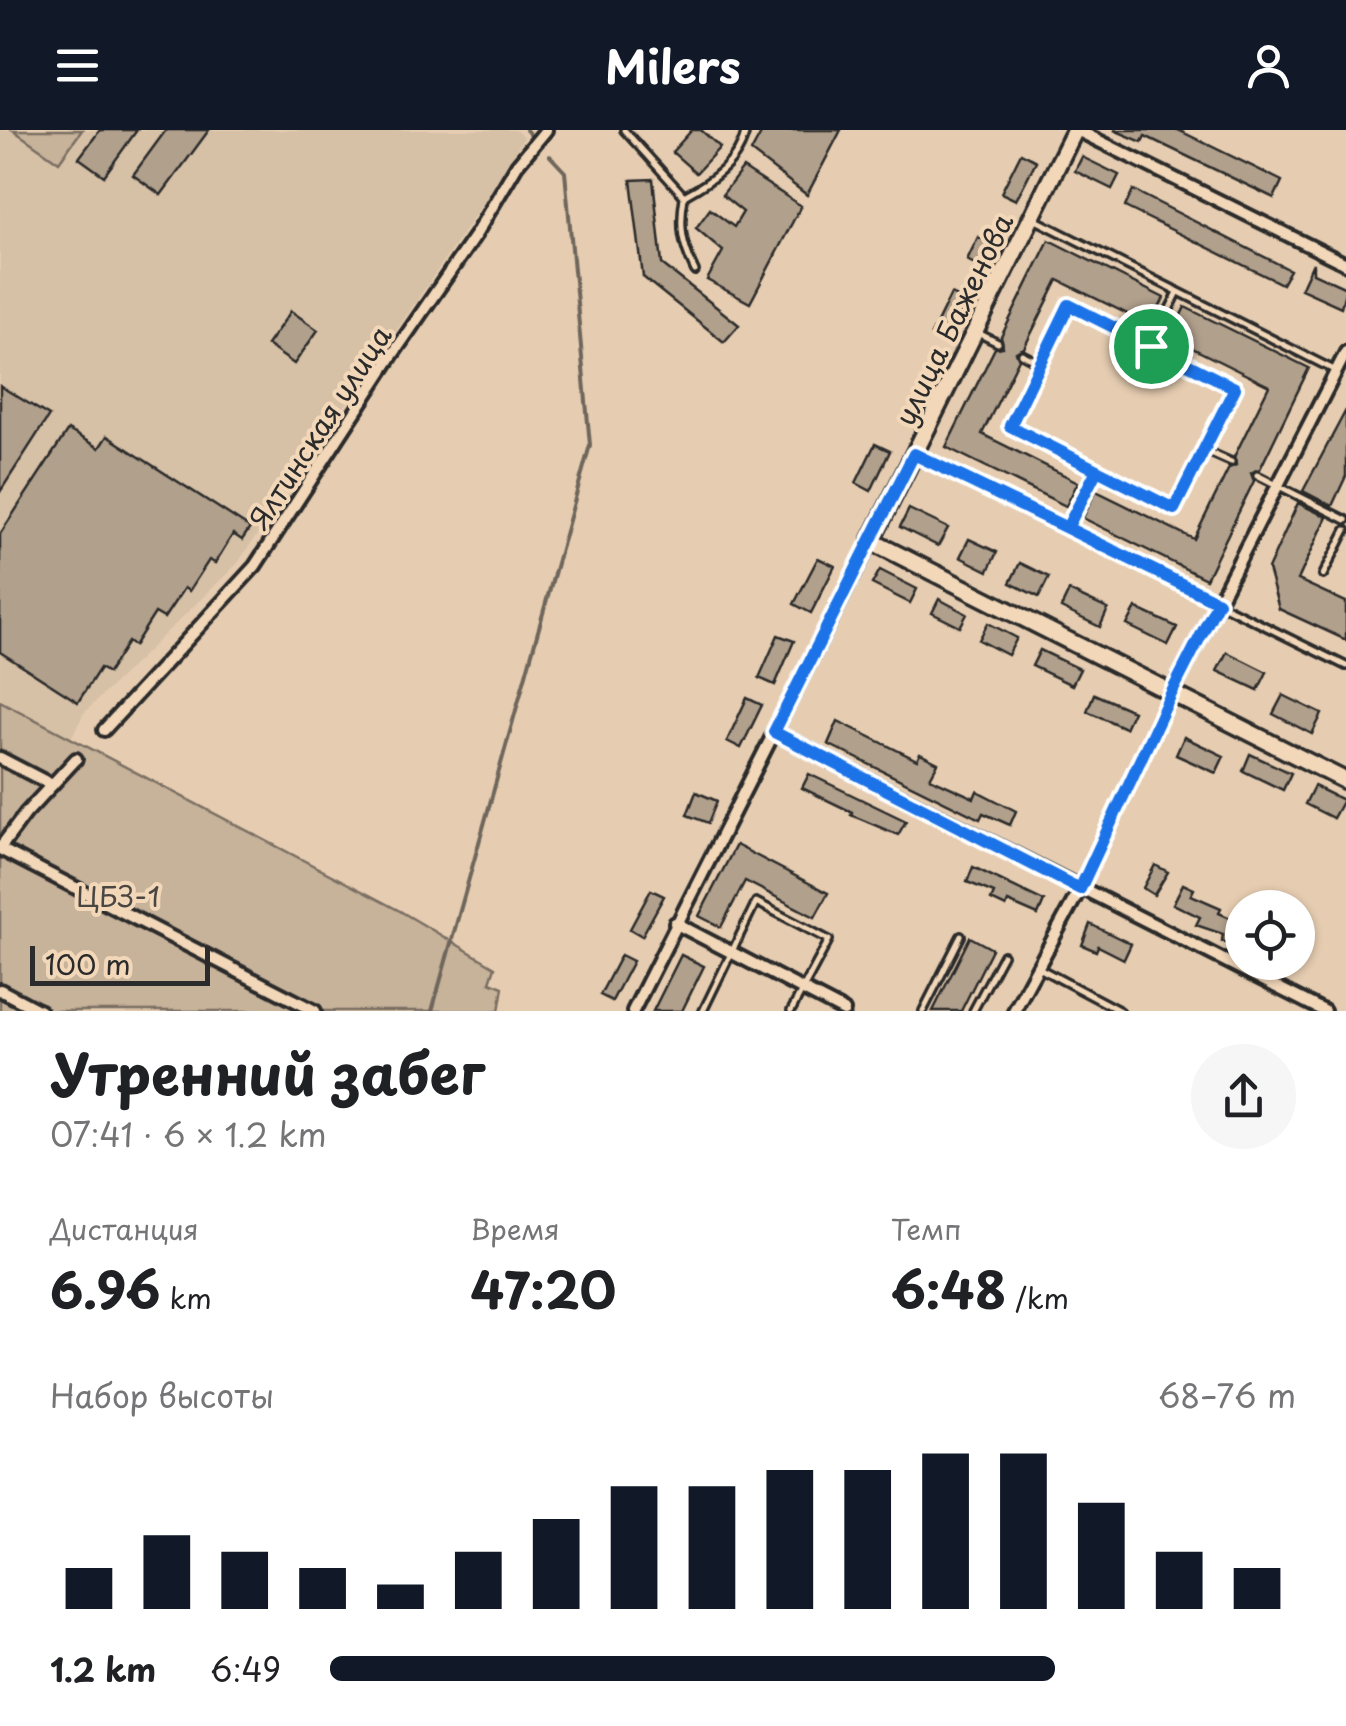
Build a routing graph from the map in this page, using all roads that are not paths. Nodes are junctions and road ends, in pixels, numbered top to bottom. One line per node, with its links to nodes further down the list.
1 (546, 130): 31 (street, Ялтинская улица)
2 (624, 130): 5 (lane)
3 (746, 130): 5 (lane)
4 (1076, 130): 6 (street, улица Баженова); 7 (street)
5 (684, 196): 8 (lane)
6 (1031, 218): 9 (lane); 10 (street, улица Баженова)
7 (1346, 264)
8 (695, 271)
9 (1178, 292): 12 (lane); 14 (lane)
10 (975, 332): 11 (lane); 17 (street, улица Баженова)
11 (998, 342)
12 (1151, 346): 15 (lane); 16 (lane)
13 (1022, 354): 15 (lane)
14 (1342, 363): 21 (street)
15 (1041, 364): 19 (lane)
16 (1204, 450): 18 (lane); 19 (lane)
17 (914, 454): 23 (lane); 25 (street, улица Баженова)
18 (1231, 462)
19 (1097, 470): 23 (lane)
20 (1257, 475): 21 (lane)
21 (1278, 485): 22 (lane); 27 (street)
22 (1346, 520)
23 (1067, 528): 27 (lane)
24 (1346, 530): 26 (lane)
25 (870, 542): 29 (street); 32 (street, улица Баженова)
26 (1323, 575)
27 (1218, 602): 28 (lane); 29 (street)
28 (1346, 666)
29 (1171, 694): 30 (lane); 35 (street)
30 (1156, 726)
31 (104, 730)
32 (774, 732): 39 (street); 40 (street, улица Баженова)
33 (0, 758): 36 (street)
34 (76, 758): 36 (street)
35 (1346, 782)
36 (52, 785): 38 (street)
37 (1112, 822): 39 (lane)
38 (0, 848): 48 (street)
39 (1080, 889): 44 (street); 57 (street)
40 (674, 924): 42 (street); 49 (street, улица Баженова)
41 (961, 936): 53 (lane)
42 (730, 952): 46 (street); 46 (lane); 50 (lane)
43 (1003, 955): 54 (lane)
44 (1038, 968): 55 (street); 56 (lane)
45 (0, 990): 47 (street)
46 (802, 990): 51 (lane); 52 (street)
47 (40, 1011)
48 (315, 1011)
49 (633, 1011)
50 (703, 1011)
51 (791, 1011)
52 (844, 1011)
53 (923, 1011)
54 (973, 1011)
55 (1014, 1011)
56 (1120, 1011)
57 (1324, 1011)

